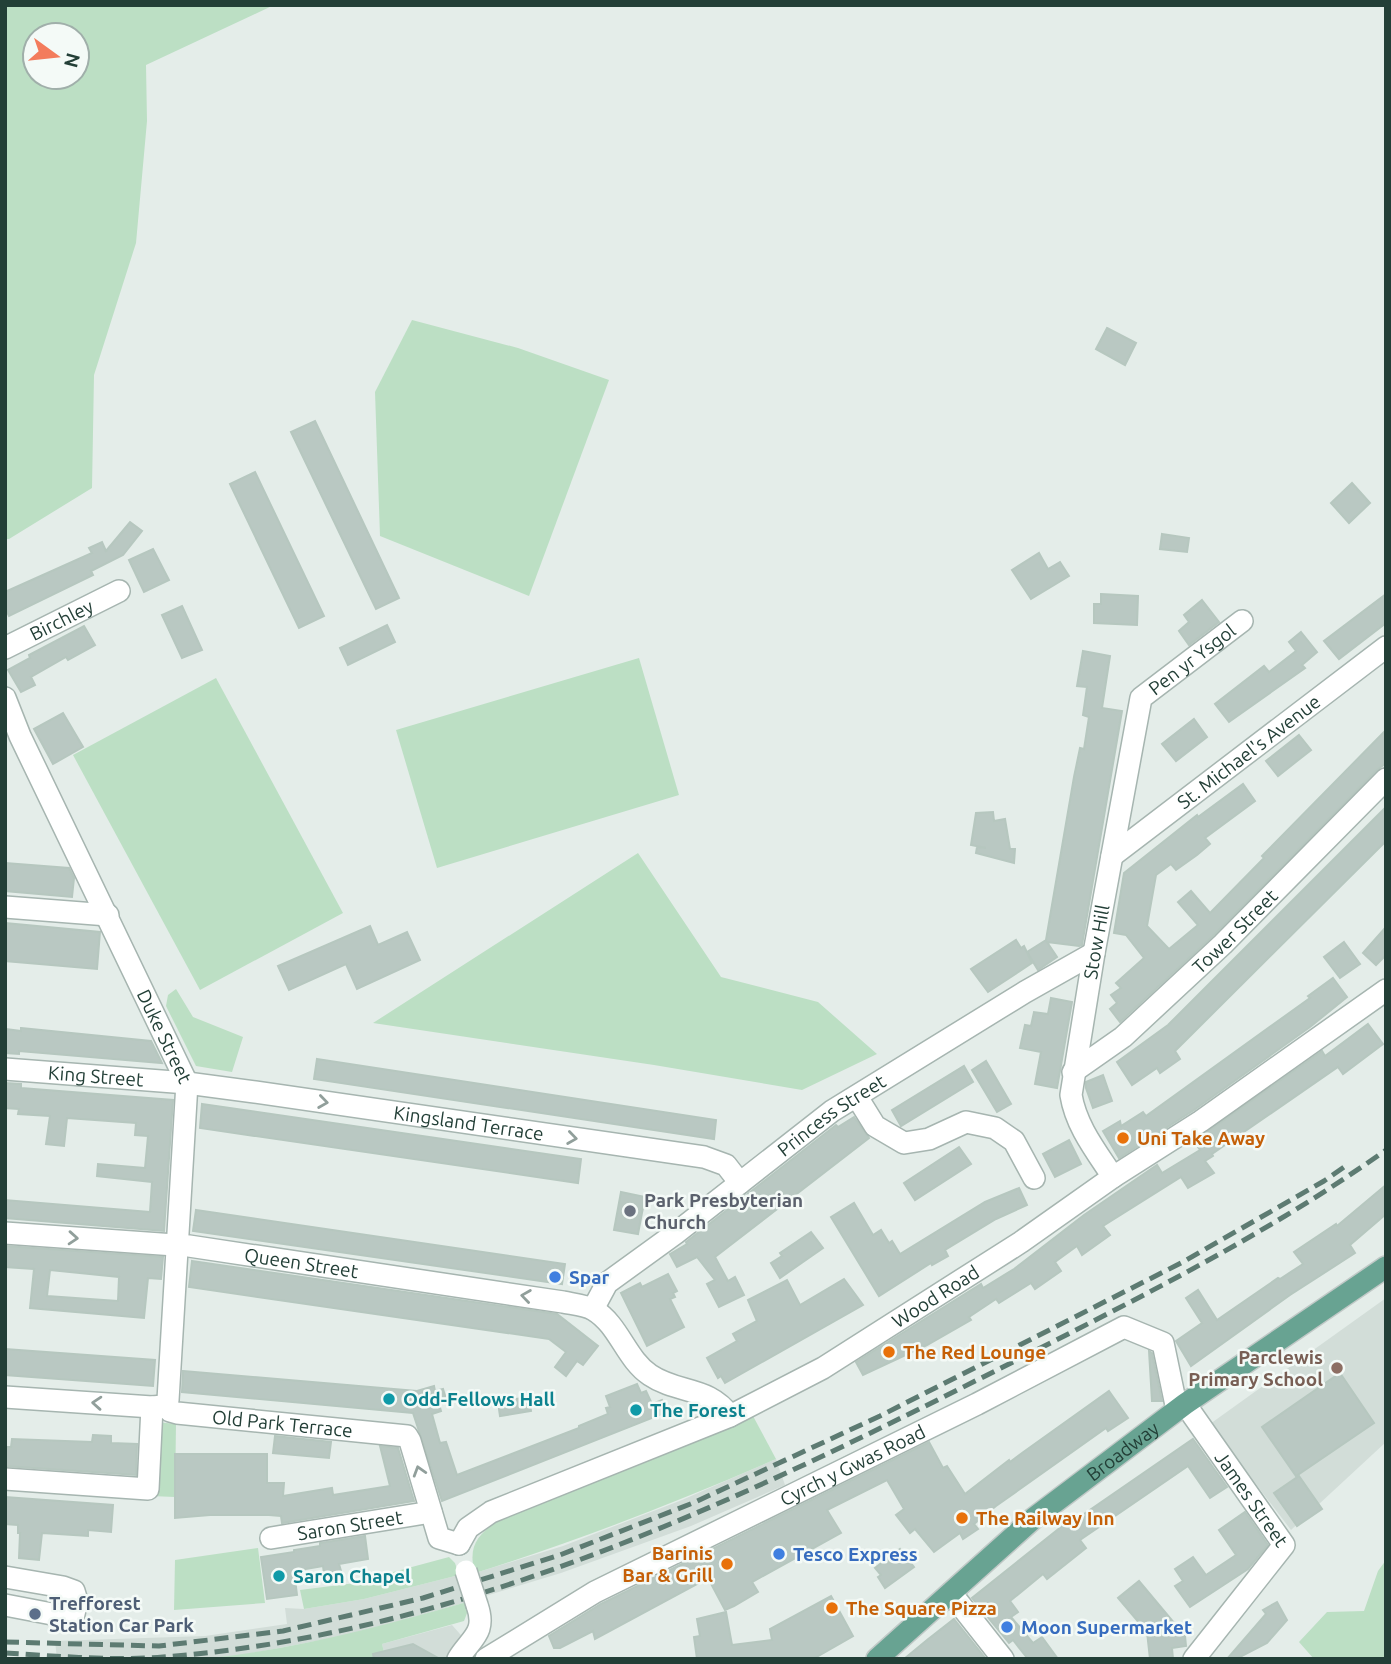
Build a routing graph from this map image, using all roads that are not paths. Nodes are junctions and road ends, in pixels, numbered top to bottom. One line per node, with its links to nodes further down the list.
1 (119, 592): 3 (street, Birchley)
2 (1242, 621): 6 (street, Pen yr Ysgol)
3 (5, 648)
4 (1386, 648): 9 (street, St. Michael's Avenue)
5 (5, 698): 7 (street)
6 (1141, 698): 9 (street, Stow Hill)
7 (13, 737): 11 (street, Duke Street)
8 (1386, 779): 15 (street, Tower Street)
9 (1112, 856): 12 (street, Stow Hill)
10 (5, 906): 11 (street)
11 (108, 915): 16 (street, Duke Street)
12 (1094, 953): 15 (street, Stow Hill); 17 (street, Princess Street)
13 (1386, 990): 18 (street, Wood Road)
14 (5, 1069): 16 (street, King Street)
15 (1073, 1072): 18 (street, Stow Hill)
16 (187, 1083): 20 (street, Kingsland Terrace, one-way to 20); 22 (street, Duke Street)
17 (857, 1097): 19 (street); 20 (street, Princess Street)
18 (1113, 1177): 28 (street, Wood Road)
19 (1034, 1178)
20 (740, 1183): 24 (street, Princess Street)
21 (5, 1233): 22 (street, Queen Street, one-way to 22)
22 (178, 1246): 24 (street, Queen Street, one-way to 22); 26 (street, Duke Street)
23 (1386, 1267): 27 (main road, Broadway)
24 (593, 1309): 28 (street)
25 (5, 1397): 26 (street, Old Park Terrace, one-way to 25)
26 (159, 1406): 29 (street, Duke Street); 30 (street, Old Park Terrace, one-way to 26)
27 (1181, 1407): 34 (main road, Broadway); 37 (street, Cyrch y Gwas Road); 40 (street, James Street)
28 (730, 1416): 32 (street, Wood Road)
29 (5, 1479)
30 (431, 1512): 31 (street, Saron Street); 32 (street)
31 (271, 1538)
32 (459, 1545): 36 (street, bridge)
33 (5, 1577): 35 (street)
34 (951, 1592): 38 (main road, Broadway); 39 (street)
35 (5, 1605)
36 (457, 1659)
37 (485, 1659)
38 (877, 1659)
39 (1003, 1659)
40 (1194, 1659)

